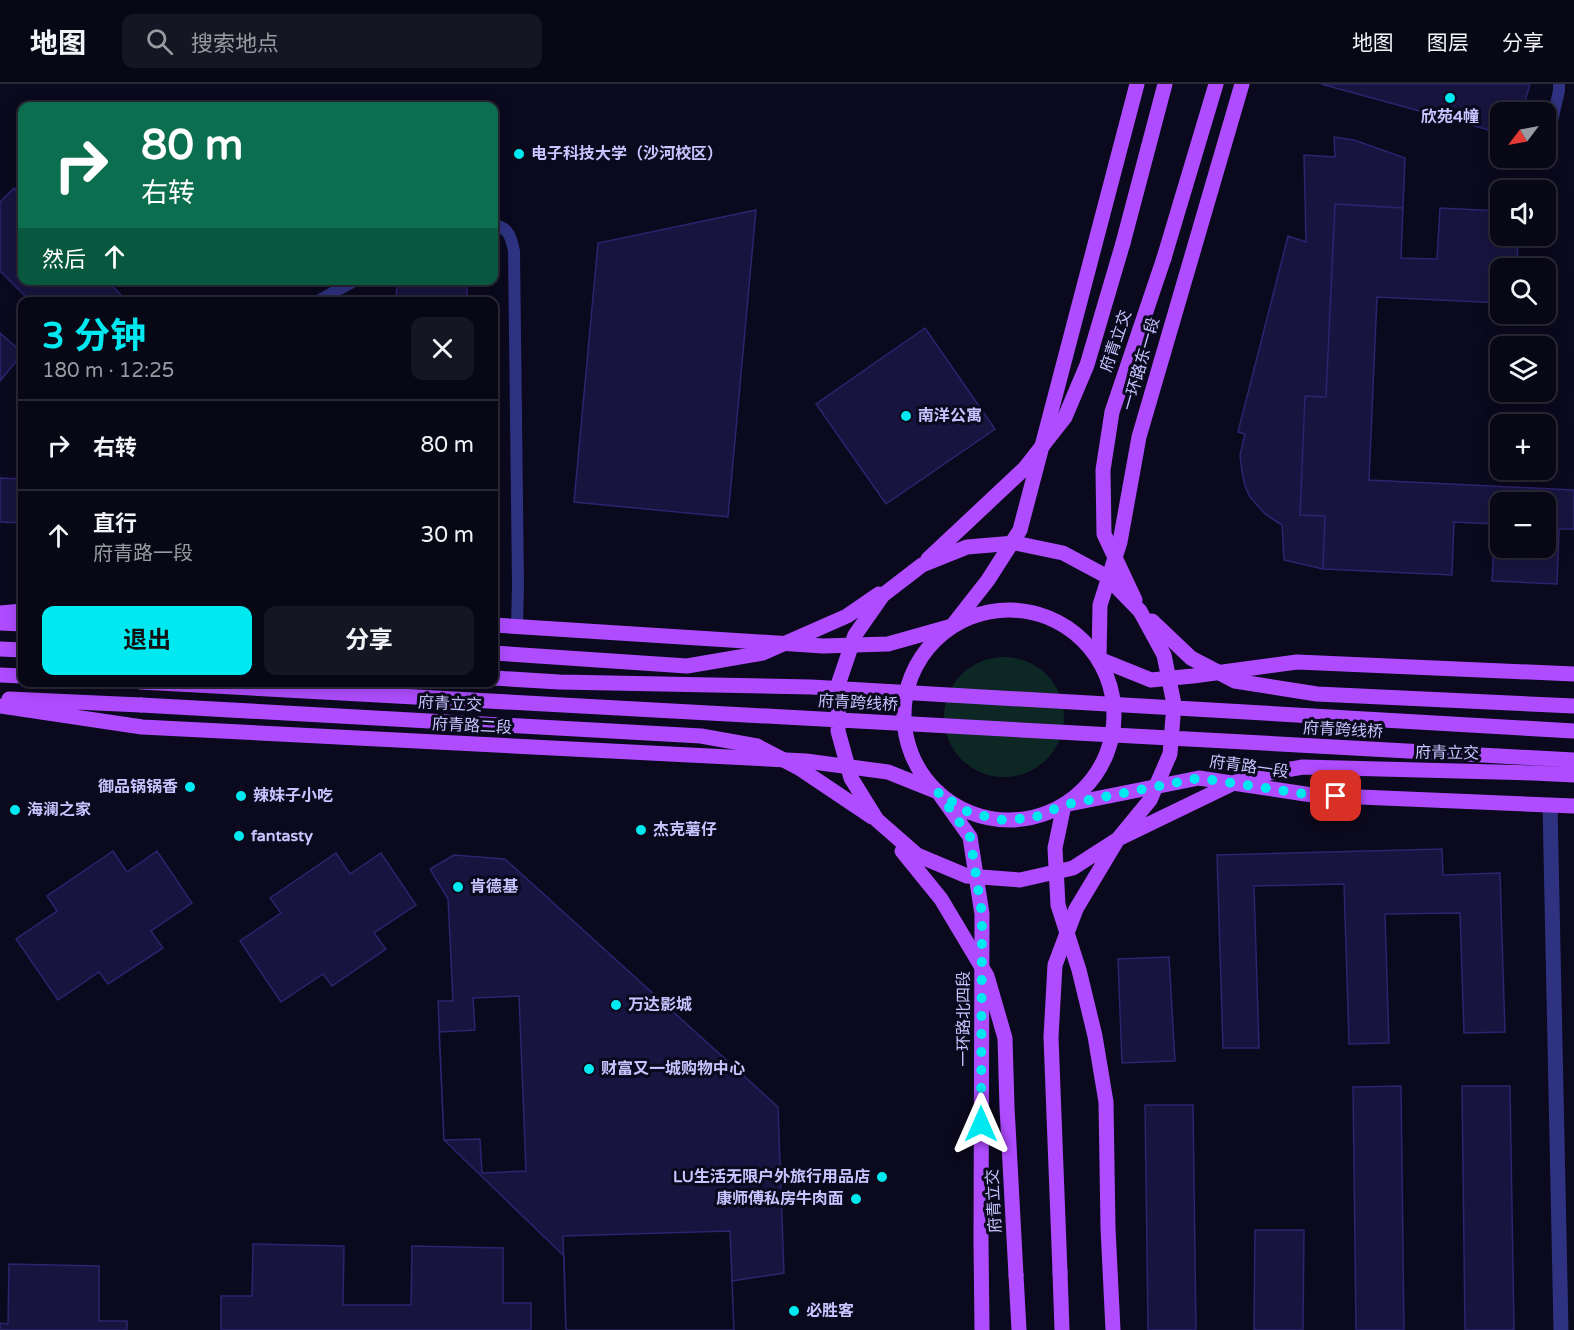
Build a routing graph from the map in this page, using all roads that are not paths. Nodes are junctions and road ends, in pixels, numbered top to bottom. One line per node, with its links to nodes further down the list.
1 (1137, 84): 18 (main road)
2 (1165, 84): 10 (main road, bridge)
3 (1216, 84): 12 (main road, 府青立交, bridge)
4 (1242, 84): 22 (main road, 一环路东一段)
5 (1559, 84): 6 (lane)
6 (1556, 103)
7 (498, 226): 17 (lane)
8 (347, 285): 9 (lane)
9 (325, 297)
10 (922, 565): 12 (main road, 府青立交, bridge); 21 (main road, bridge); 38 (main road, 府青立交, bridge)
11 (18, 611): 13 (main road)
12 (1140, 611): 30 (main road, 府青立交, bridge); 39 (main road, 府青立交, bridge)
13 (0, 613)
14 (0, 623): 15 (main road)
15 (18, 624)
16 (498, 625): 17 (main road)
17 (517, 626): 18 (main road)
18 (952, 626): 22 (main road); 34 (main road)
19 (0, 649): 20 (main road)
20 (18, 650)
21 (498, 653)
22 (1099, 659): 23 (main road); 35 (main road)
23 (1574, 674)
24 (0, 675): 25 (main road)
25 (18, 676)
26 (498, 678): 31 (main road, 府青跨线桥, bridge)
27 (232, 687): 32 (main road, 府青跨线桥, bridge)
28 (0, 698): 38 (main road, 府青立交, bridge)
29 (0, 706): 34 (main road, 府青路二段)
30 (1574, 706)
31 (1574, 731)
32 (1574, 760)
33 (1574, 775): 39 (main road, 府青立交, bridge)
34 (938, 792): 35 (main road); 40 (main road, 一环路北四段)
35 (1064, 805): 36 (main road, 府青路一段); 43 (main road)
36 (1550, 805): 37 (main road, 府青路一段); 44 (street)
37 (1574, 806)
38 (877, 820): 39 (main road, 府青立交, bridge); 41 (main road, 府青立交, bridge)
39 (1118, 838): 42 (main road, 府青立交, bridge)
40 (982, 1330)
41 (1019, 1330)
42 (1062, 1330)
43 (1113, 1330)
44 (1561, 1330)

